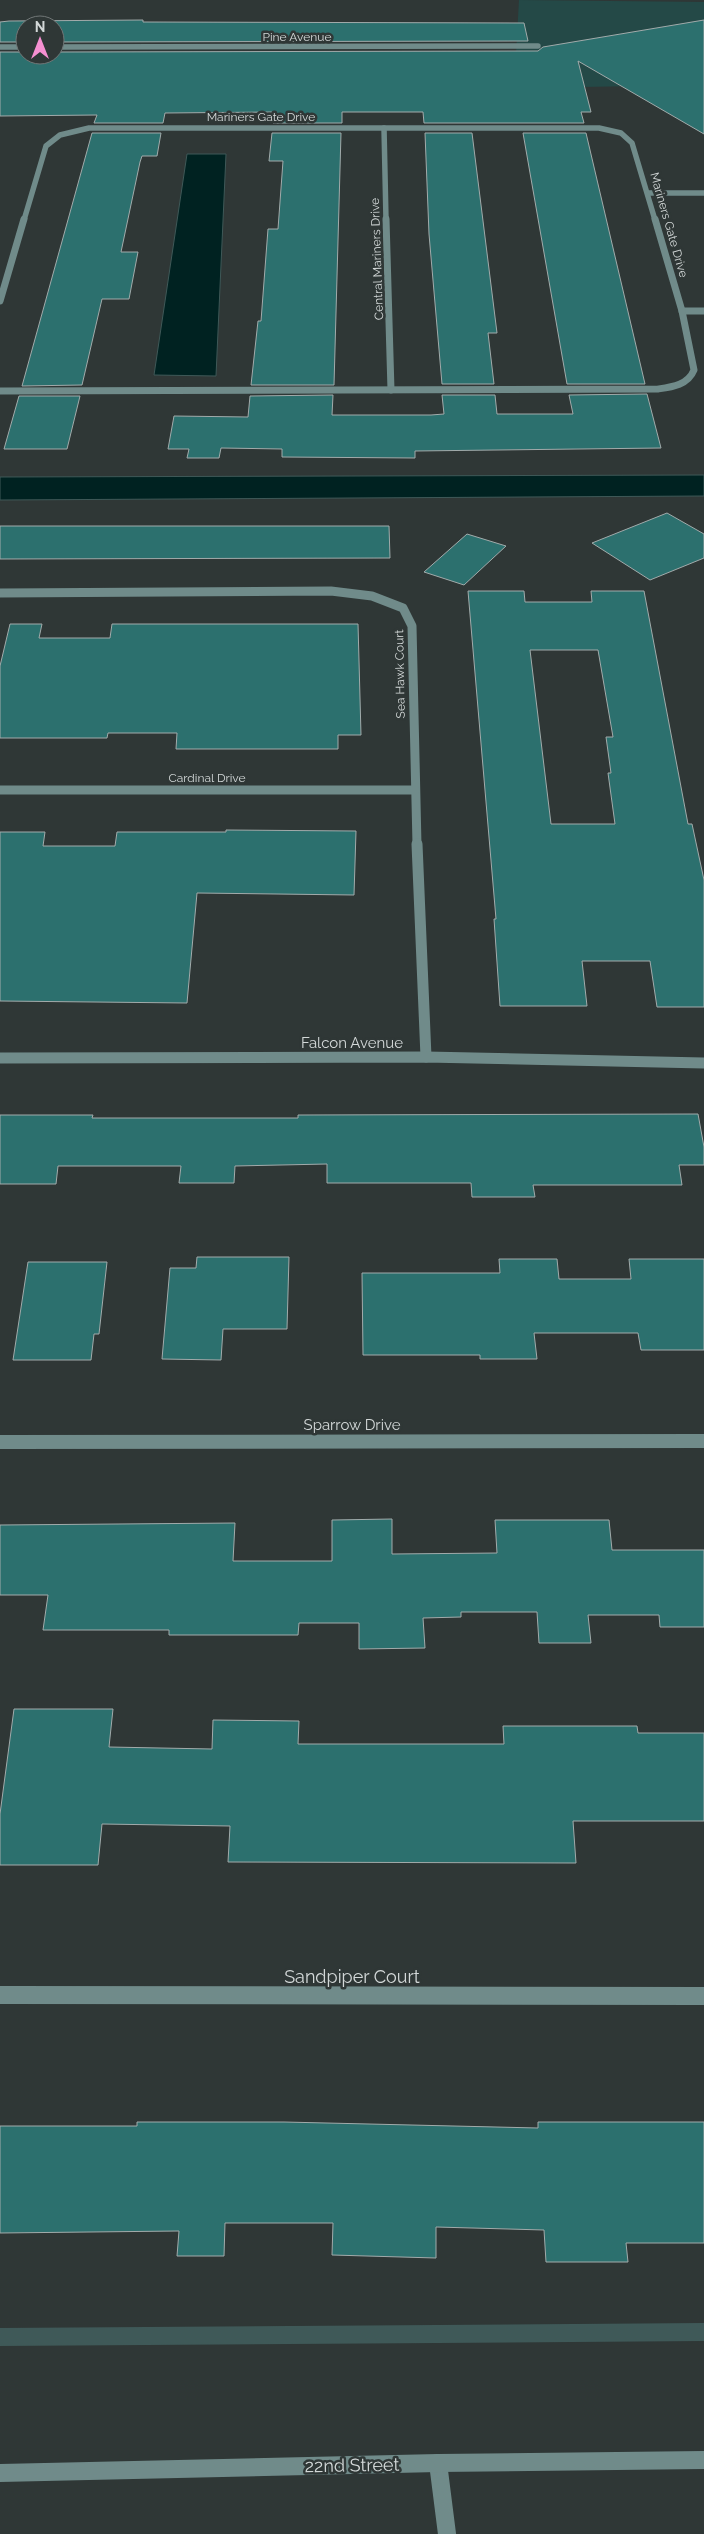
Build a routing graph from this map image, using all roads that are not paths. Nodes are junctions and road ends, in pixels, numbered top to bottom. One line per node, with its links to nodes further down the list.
1 (538, 46): 4 (street, Pine Avenue)
2 (0, 47): 3 (street)
3 (15, 47)
4 (65, 47)
5 (384, 128): 6 (street, Mariners Gate Drive); 8 (street, Mariners Gate Drive); 11 (street, Central Mariners Drive)
6 (648, 193): 7 (street); 9 (street, Mariners Gate Drive)
7 (704, 193)
8 (0, 302)
9 (682, 311): 10 (street); 11 (street, Mariners Gate Drive)
10 (704, 311)
11 (391, 390): 12 (street, Mariners Gate Drive)
12 (0, 391)
13 (0, 593): 15 (street, Sea Hawk Court)
14 (0, 790): 15 (street, Cardinal Drive)
15 (414, 790): 16 (street, Sea Hawk Court)
16 (426, 1057): 17 (street, Falcon Avenue); 18 (street, Falcon Avenue)
17 (0, 1058)
18 (704, 1063)
19 (704, 1441): 20 (street, Sparrow Drive)
20 (0, 1442)
21 (0, 1995): 22 (street, Sandpiper Court)
22 (704, 1996)
23 (704, 2460): 24 (street, 22nd Street)
24 (438, 2463): 25 (street, 22nd Street); 26 (street)
25 (0, 2473)
26 (447, 2534)

